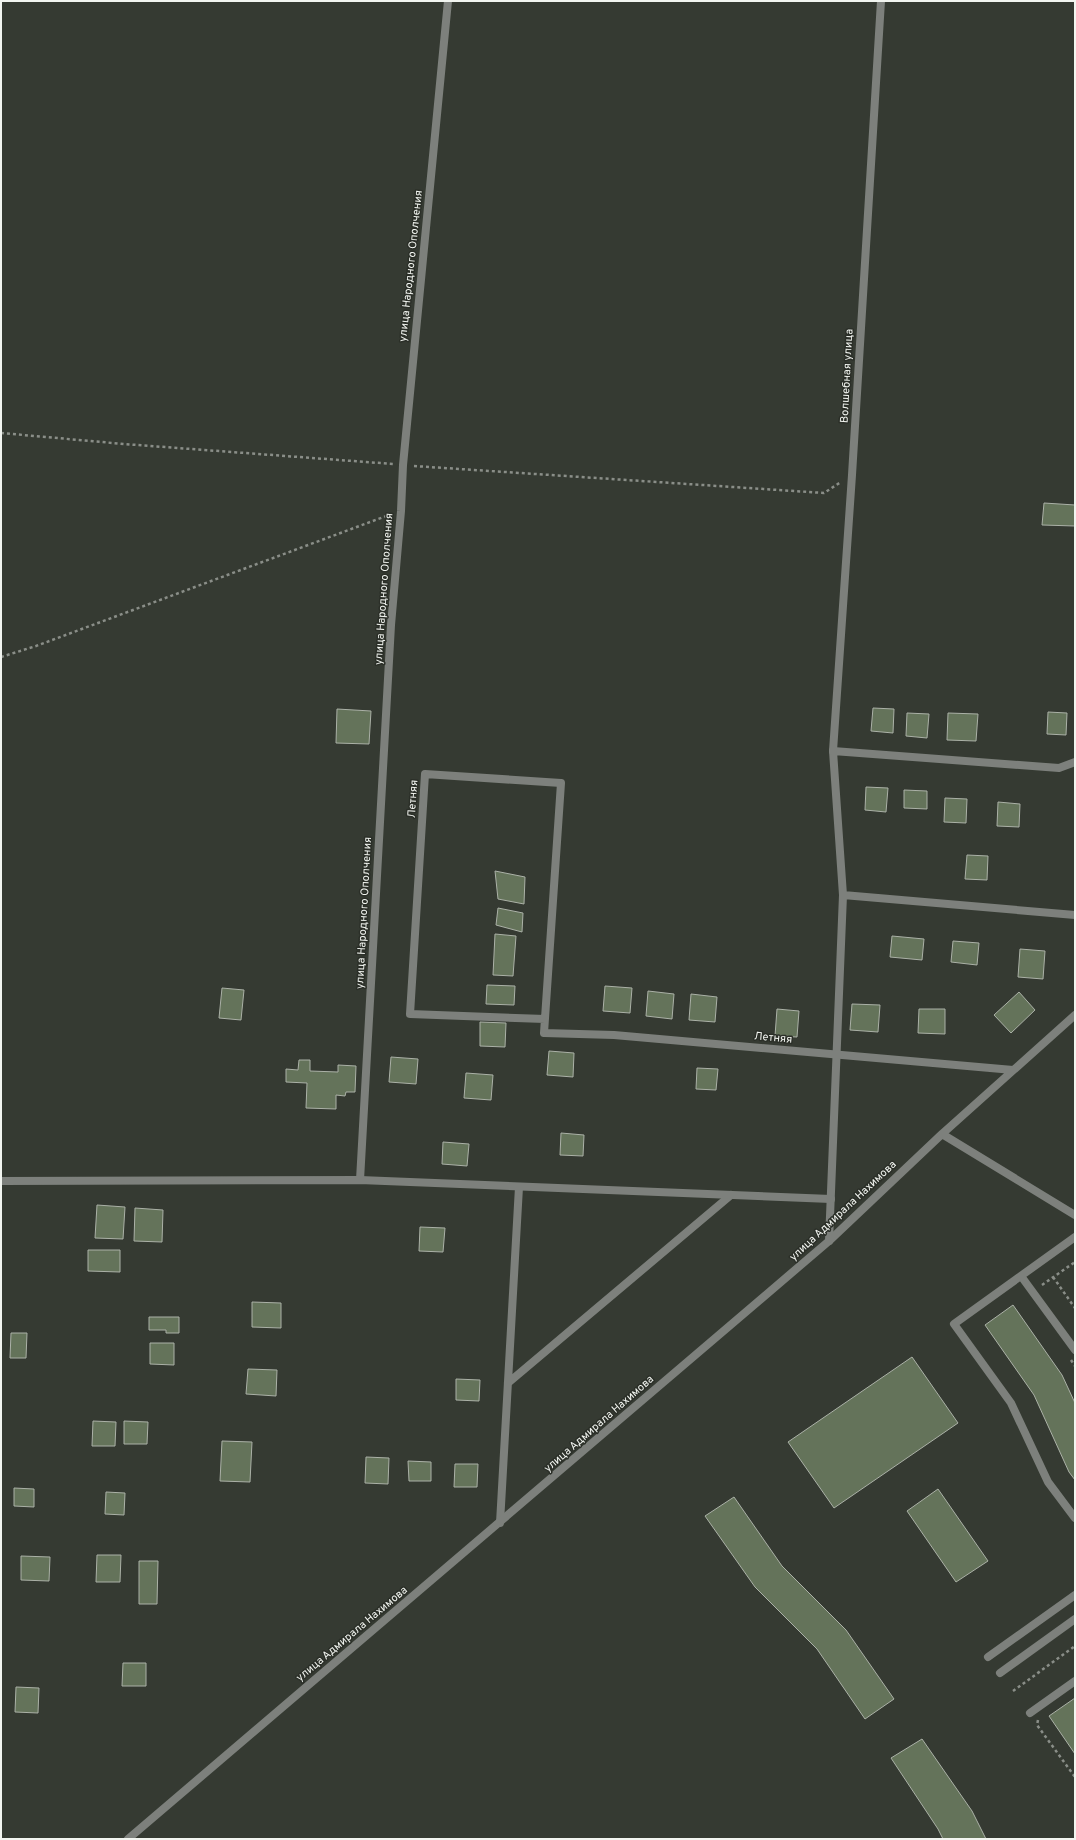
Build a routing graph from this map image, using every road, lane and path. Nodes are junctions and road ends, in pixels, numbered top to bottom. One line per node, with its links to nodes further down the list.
1 (448, 1): 4 (street, улица Народного Ополчения)
2 (881, 1): 5 (street, Волшебная улица)
3 (1, 433): 4 (path)
4 (402, 465): 5 (path); 6 (street, улица Народного Ополчения)
5 (852, 475): 8 (street, Волшебная улица)
6 (401, 511): 7 (path); 17 (street, улица Народного Ополчения)
7 (1, 657)
8 (833, 751): 9 (street); 10 (street, Волшебная улица)
9 (1075, 762)
10 (843, 895): 11 (street); 14 (street, Волшебная улица)
11 (1075, 915)
12 (1075, 1015): 15 (street, улица Адмирала Нахимова)
13 (545, 1019): 13 (street, Летняя); 14 (street, Летняя)
14 (836, 1055): 15 (street, Летняя); 21 (street, Волшебная улица)
15 (1013, 1070): 16 (street, улица Адмирала Нахимова)
16 (942, 1134): 22 (street); 24 (street, улица Адмирала Нахимова)
17 (360, 1180): 18 (street); 19 (street)
18 (1, 1181)
19 (519, 1187): 20 (street); 33 (street)
20 (731, 1196): 21 (street); 33 (street)
21 (831, 1199): 24 (street, Волшебная улица)
22 (1075, 1214)
23 (1075, 1237): 26 (street)
24 (829, 1241): 35 (street, улица Адмирала Нахимова)
25 (1075, 1262): 27 (path)
26 (1021, 1276): 28 (street); 34 (street)
27 (1053, 1277): 28 (path); 29 (path)
28 (1033, 1292): 30 (street)
29 (1075, 1308)
30 (1075, 1350)
31 (1066, 1354): 32 (path)
32 (1075, 1366)
33 (508, 1383): 35 (street)
34 (1075, 1518)
35 (500, 1522): 46 (street, улица Адмирала Нахимова)
36 (1075, 1595): 39 (street)
37 (1075, 1619): 40 (street)
38 (1075, 1646): 42 (path)
39 (988, 1657)
40 (1000, 1673)
41 (1075, 1681): 43 (street)
42 (1013, 1691)
43 (1030, 1713)
44 (1041, 1715): 45 (path)
45 (1075, 1777)
46 (128, 1839)

